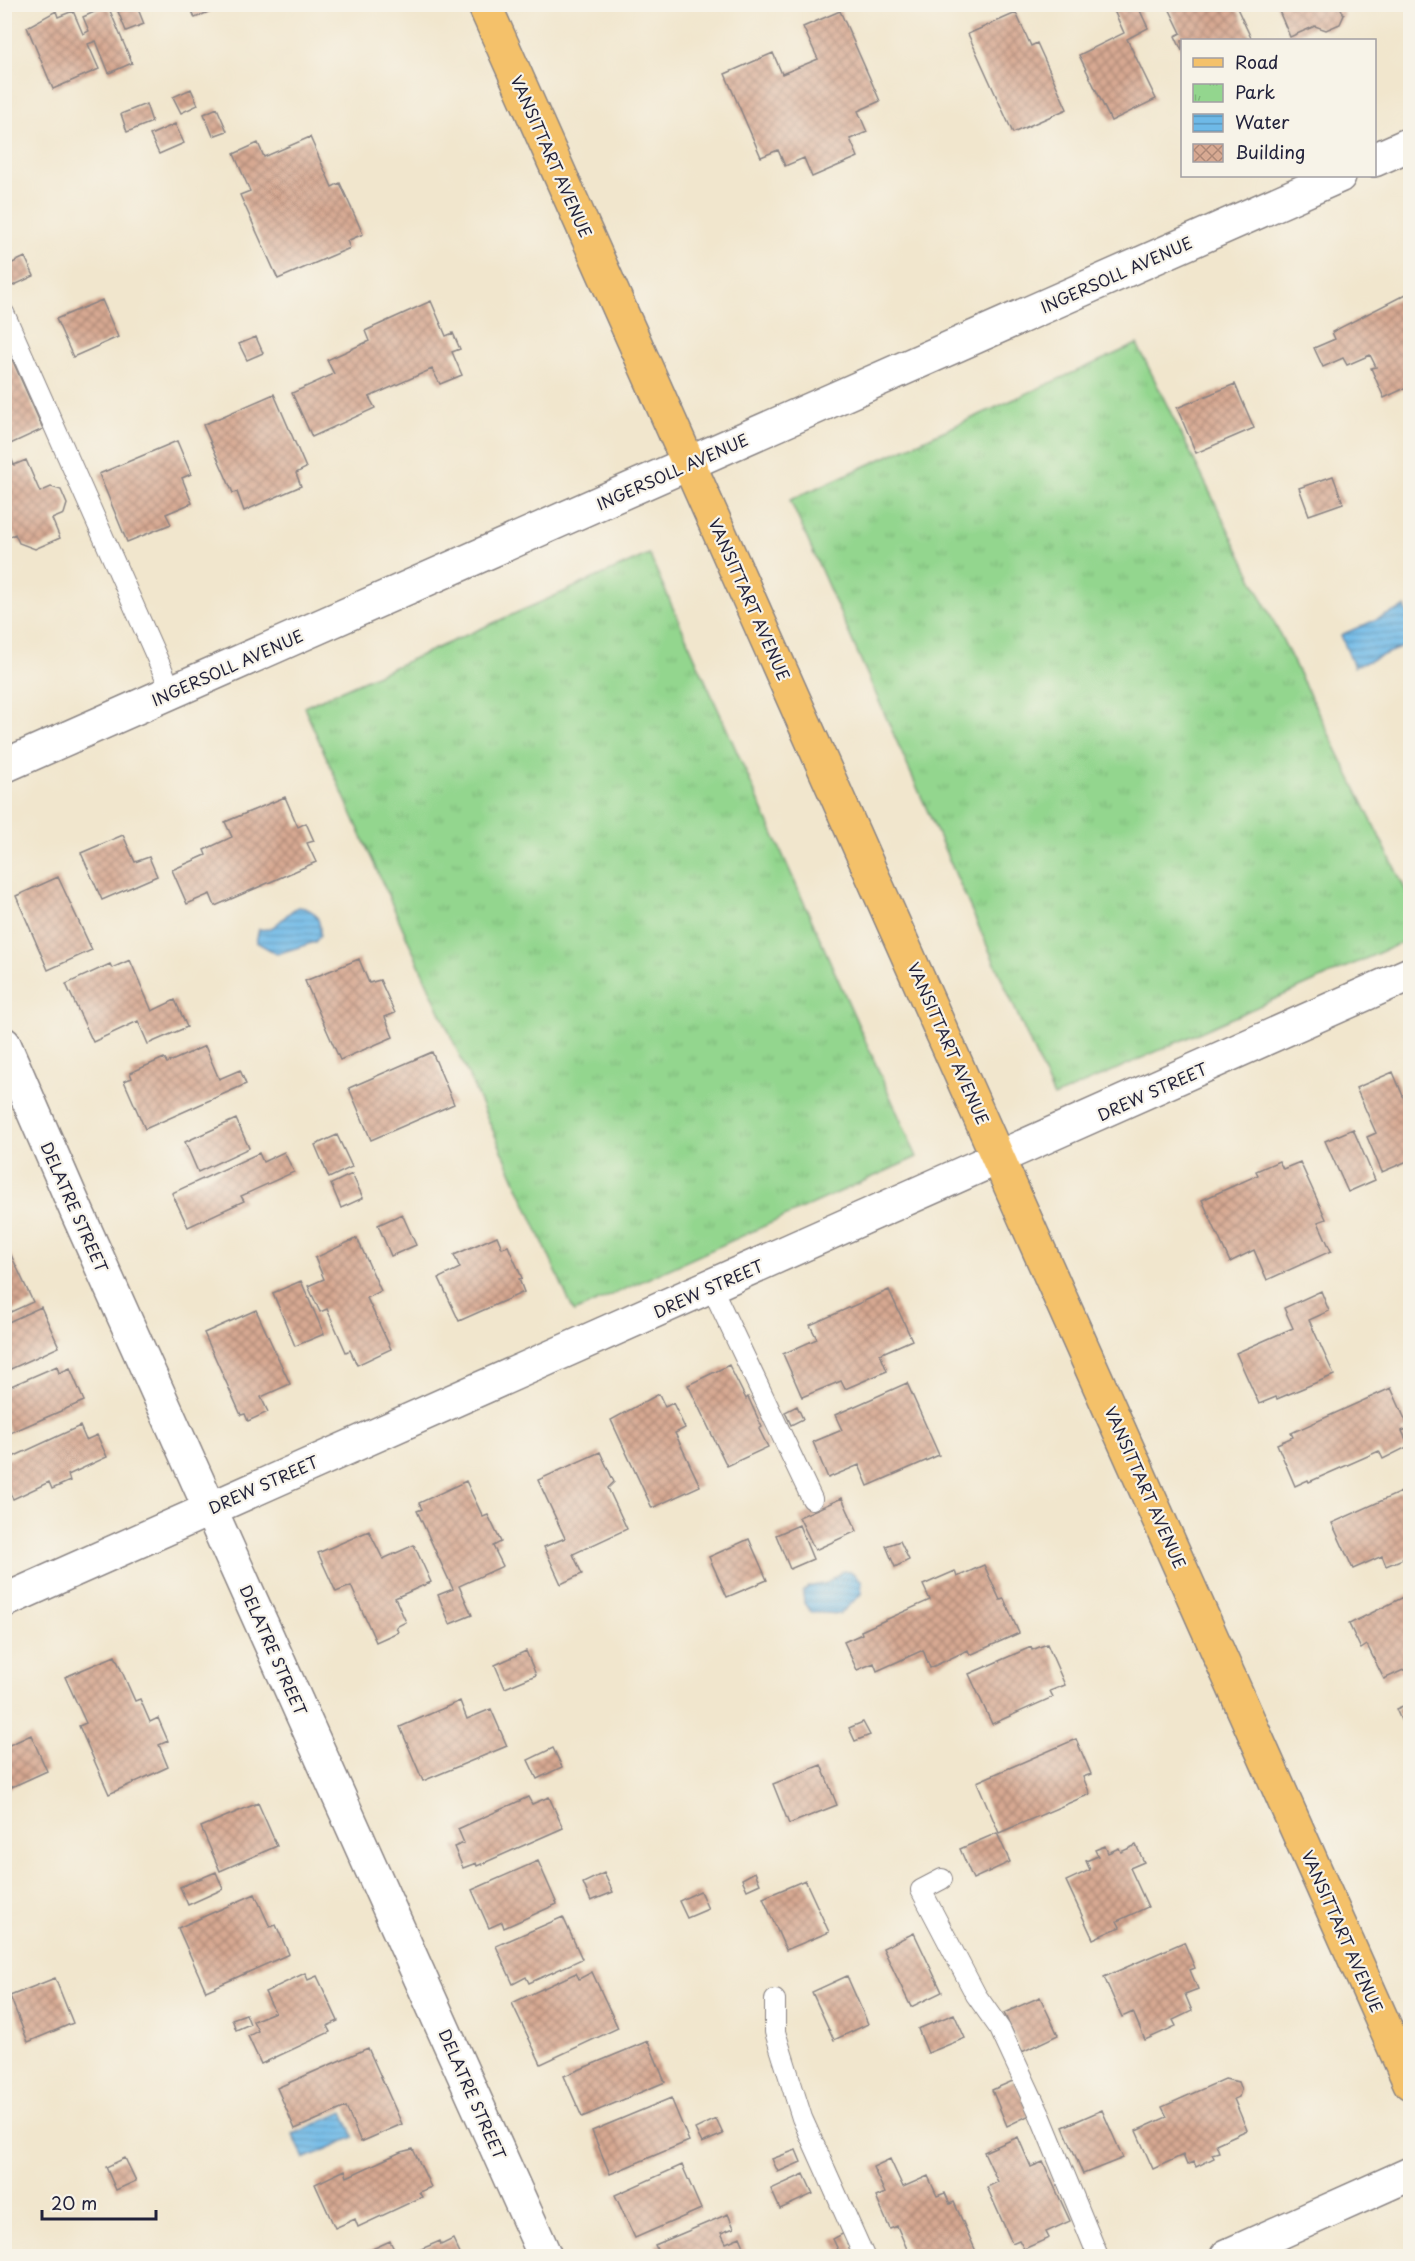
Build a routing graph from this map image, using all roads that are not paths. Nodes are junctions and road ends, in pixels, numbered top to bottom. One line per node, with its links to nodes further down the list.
1 (484, 4): 6 (main road, VANSITTART AVENUE)
2 (1410, 144): 3 (street)
3 (1376, 159)
4 (1337, 177): 6 (street, INGERSOLL AVENUE)
5 (4, 313): 7 (lane)
6 (690, 463): 7 (street, INGERSOLL AVENUE); 11 (main road, VANSITTART AVENUE)
7 (172, 692): 8 (street, INGERSOLL AVENUE)
8 (4, 766)
9 (1410, 974): 11 (street, DREW STREET)
10 (4, 1044): 14 (street, DELATRE STREET)
11 (1000, 1159): 12 (street, DREW STREET); 18 (main road, VANSITTART AVENUE)
12 (711, 1286): 13 (lane); 14 (street, DREW STREET)
13 (812, 1499)
14 (210, 1508): 15 (street, DREW STREET); 20 (street, DELATRE STREET)
15 (4, 1601)
16 (942, 1879): 22 (lane)
17 (775, 2000): 21 (lane)
18 (1410, 2083)
19 (1410, 2174): 23 (street)
20 (546, 2256)
21 (864, 2256)
22 (1098, 2256)
23 (1227, 2256)

